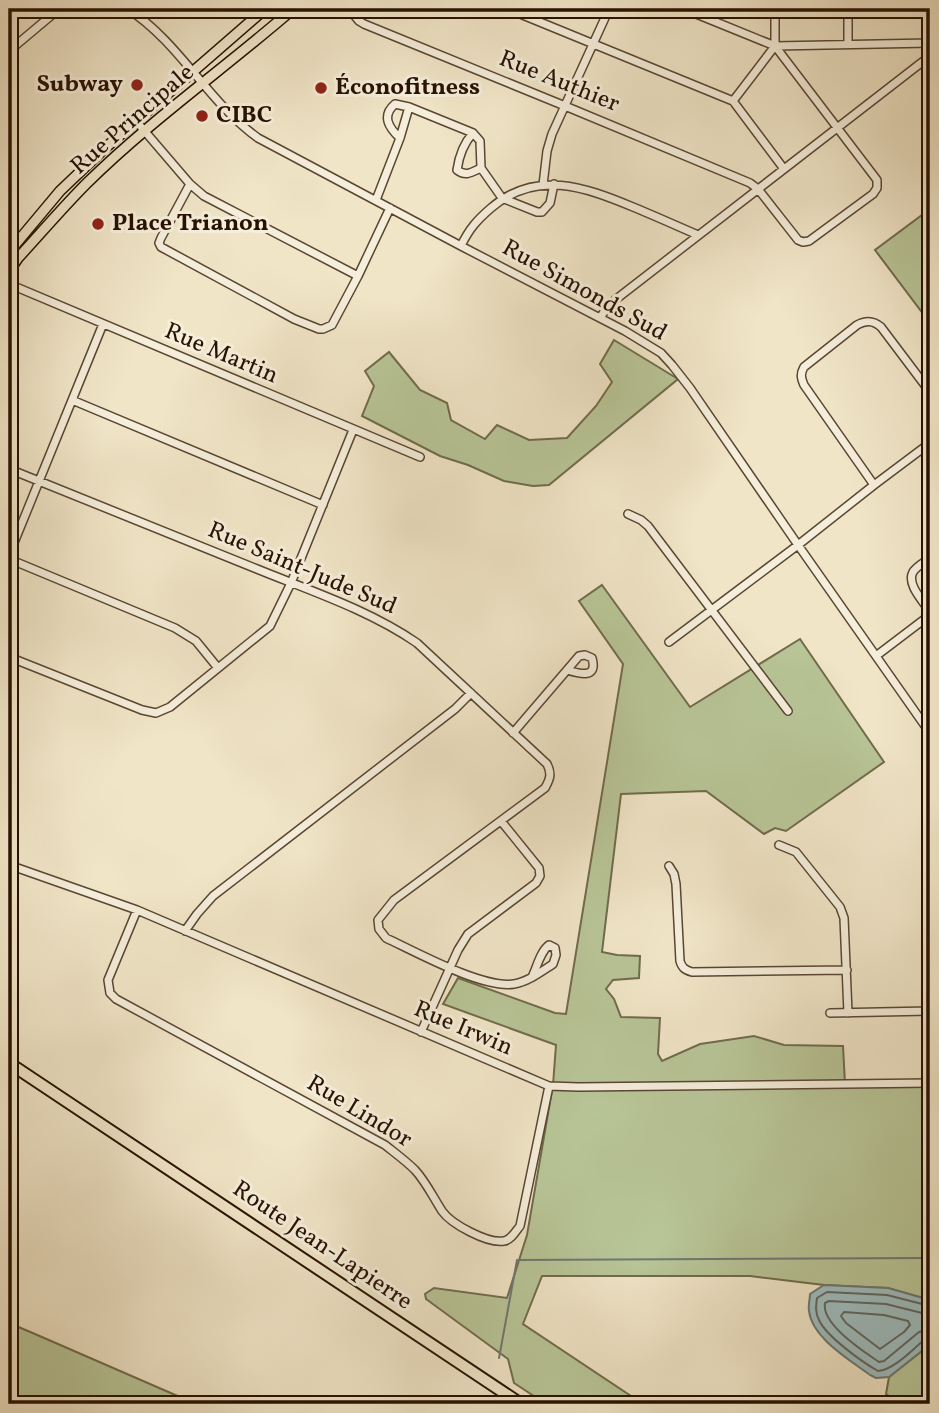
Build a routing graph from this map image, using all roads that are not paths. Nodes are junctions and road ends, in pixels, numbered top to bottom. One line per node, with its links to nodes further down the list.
1 (59, 9): 15 (street)
2 (128, 9): 17 (street, Rue Simonds Sud)
3 (265, 9): 17 (main road, Rue Principale)
4 (293, 9): 18 (main road, Rue Principale)
5 (349, 9): 20 (street, Rue Authier)
6 (508, 9): 11 (street)
7 (610, 9): 11 (street)
8 (684, 9): 14 (street)
9 (775, 9): 14 (street)
10 (848, 9): 13 (street)
11 (593, 43): 19 (street); 20 (street)
12 (930, 43): 13 (street)
13 (848, 44): 14 (street)
14 (775, 46): 19 (street); 23 (street)
15 (9, 51)
16 (930, 56): 23 (street)
17 (192, 71): 18 (street, Rue Simonds Sud); 22 (main road, Rue Principale)
18 (203, 84): 24 (main road, Rue Principale); 34 (street, Rue Simonds Sud)
19 (733, 101): 28 (street)
20 (565, 106): 31 (street); 32 (street, Rue Authier)
21 (409, 107): 25 (street); 26 (street); 26 (street)
22 (135, 121): 24 (street); 38 (main road, Rue Principale)
23 (837, 128): 28 (street); 32 (street)
24 (145, 131): 29 (street); 39 (main road, Rue Principale)
25 (473, 133): 27 (street); 27 (street)
26 (400, 138): 34 (street)
27 (481, 168): 33 (street)
28 (784, 169): 32 (street)
29 (190, 184): 40 (street); 40 (street)
30 (554, 184): 31 (street); 33 (street); 36 (street)
31 (542, 185): 33 (street)
32 (758, 189): 36 (street)
33 (502, 198): 37 (street)
34 (376, 200): 35 (street, Rue Simonds Sud)
35 (390, 208): 37 (street, Rue Simonds Sud); 40 (street)
36 (698, 235): 42 (street)
37 (461, 246): 42 (street, Rue Simonds Sud)
38 (9, 252)
39 (9, 271)
40 (358, 276)
41 (9, 284): 43 (street, Rue Martin)
42 (600, 318): 54 (street, Rue Simonds Sud)
43 (103, 324): 45 (street); 46 (street, Rue Martin)
44 (930, 391): 51 (street)
45 (72, 400): 50 (street); 52 (street)
46 (353, 430): 48 (street, Rue Martin); 52 (street)
47 (930, 443): 51 (street)
48 (419, 457)
49 (9, 468): 50 (street, Rue Saint-Jude Sud)
50 (39, 481): 55 (street); 57 (street, Rue Saint-Jude Sud)
51 (874, 485): 54 (street)
52 (323, 505): 57 (street)
53 (628, 513): 58 (street)
54 (798, 545): 58 (street); 61 (street, Rue Simonds Sud)
55 (9, 557): 63 (street)
56 (930, 558): 59 (street)
57 (291, 583): 63 (street); 65 (street, Rue Saint-Jude Sud)
58 (712, 610): 60 (street); 66 (street)
59 (930, 613): 61 (street)
60 (669, 642)
61 (876, 656): 68 (street, Rue Simonds Sud)
62 (9, 657): 63 (street)
63 (218, 668)
64 (567, 670): 67 (street)
65 (471, 693): 67 (street, Rue Saint-Jude Sud); 74 (street)
66 (788, 711)
67 (513, 733): 69 (street, Rue Saint-Jude Sud)
68 (930, 733)
69 (501, 821): 75 (street); 75 (street, Rue Saint-Jude Sud)
70 (779, 845): 76 (street)
71 (9, 865): 73 (street, Rue Irwin)
72 (669, 866): 76 (street)
73 (137, 910): 74 (street, Rue Irwin); 85 (street, Rue Lindor)
74 (185, 931): 81 (street, Rue Irwin)
75 (450, 969): 77 (street, Rue Saint-Jude Sud); 81 (street)
76 (847, 970): 80 (street)
77 (531, 977)
78 (930, 1012): 80 (street)
79 (830, 1013): 80 (street)
80 (848, 1013)
81 (421, 1032): 85 (street, Rue Irwin)
82 (9, 1054): 86 (highway, Route Jean-Lapierre)
83 (9, 1063): 86 (highway, Route Jean-Lapierre)
84 (930, 1083): 85 (street, Rue Irwin)
85 (549, 1086)
86 (100, 1122): 87 (highway, Route Jean-Lapierre)
87 (521, 1404)

